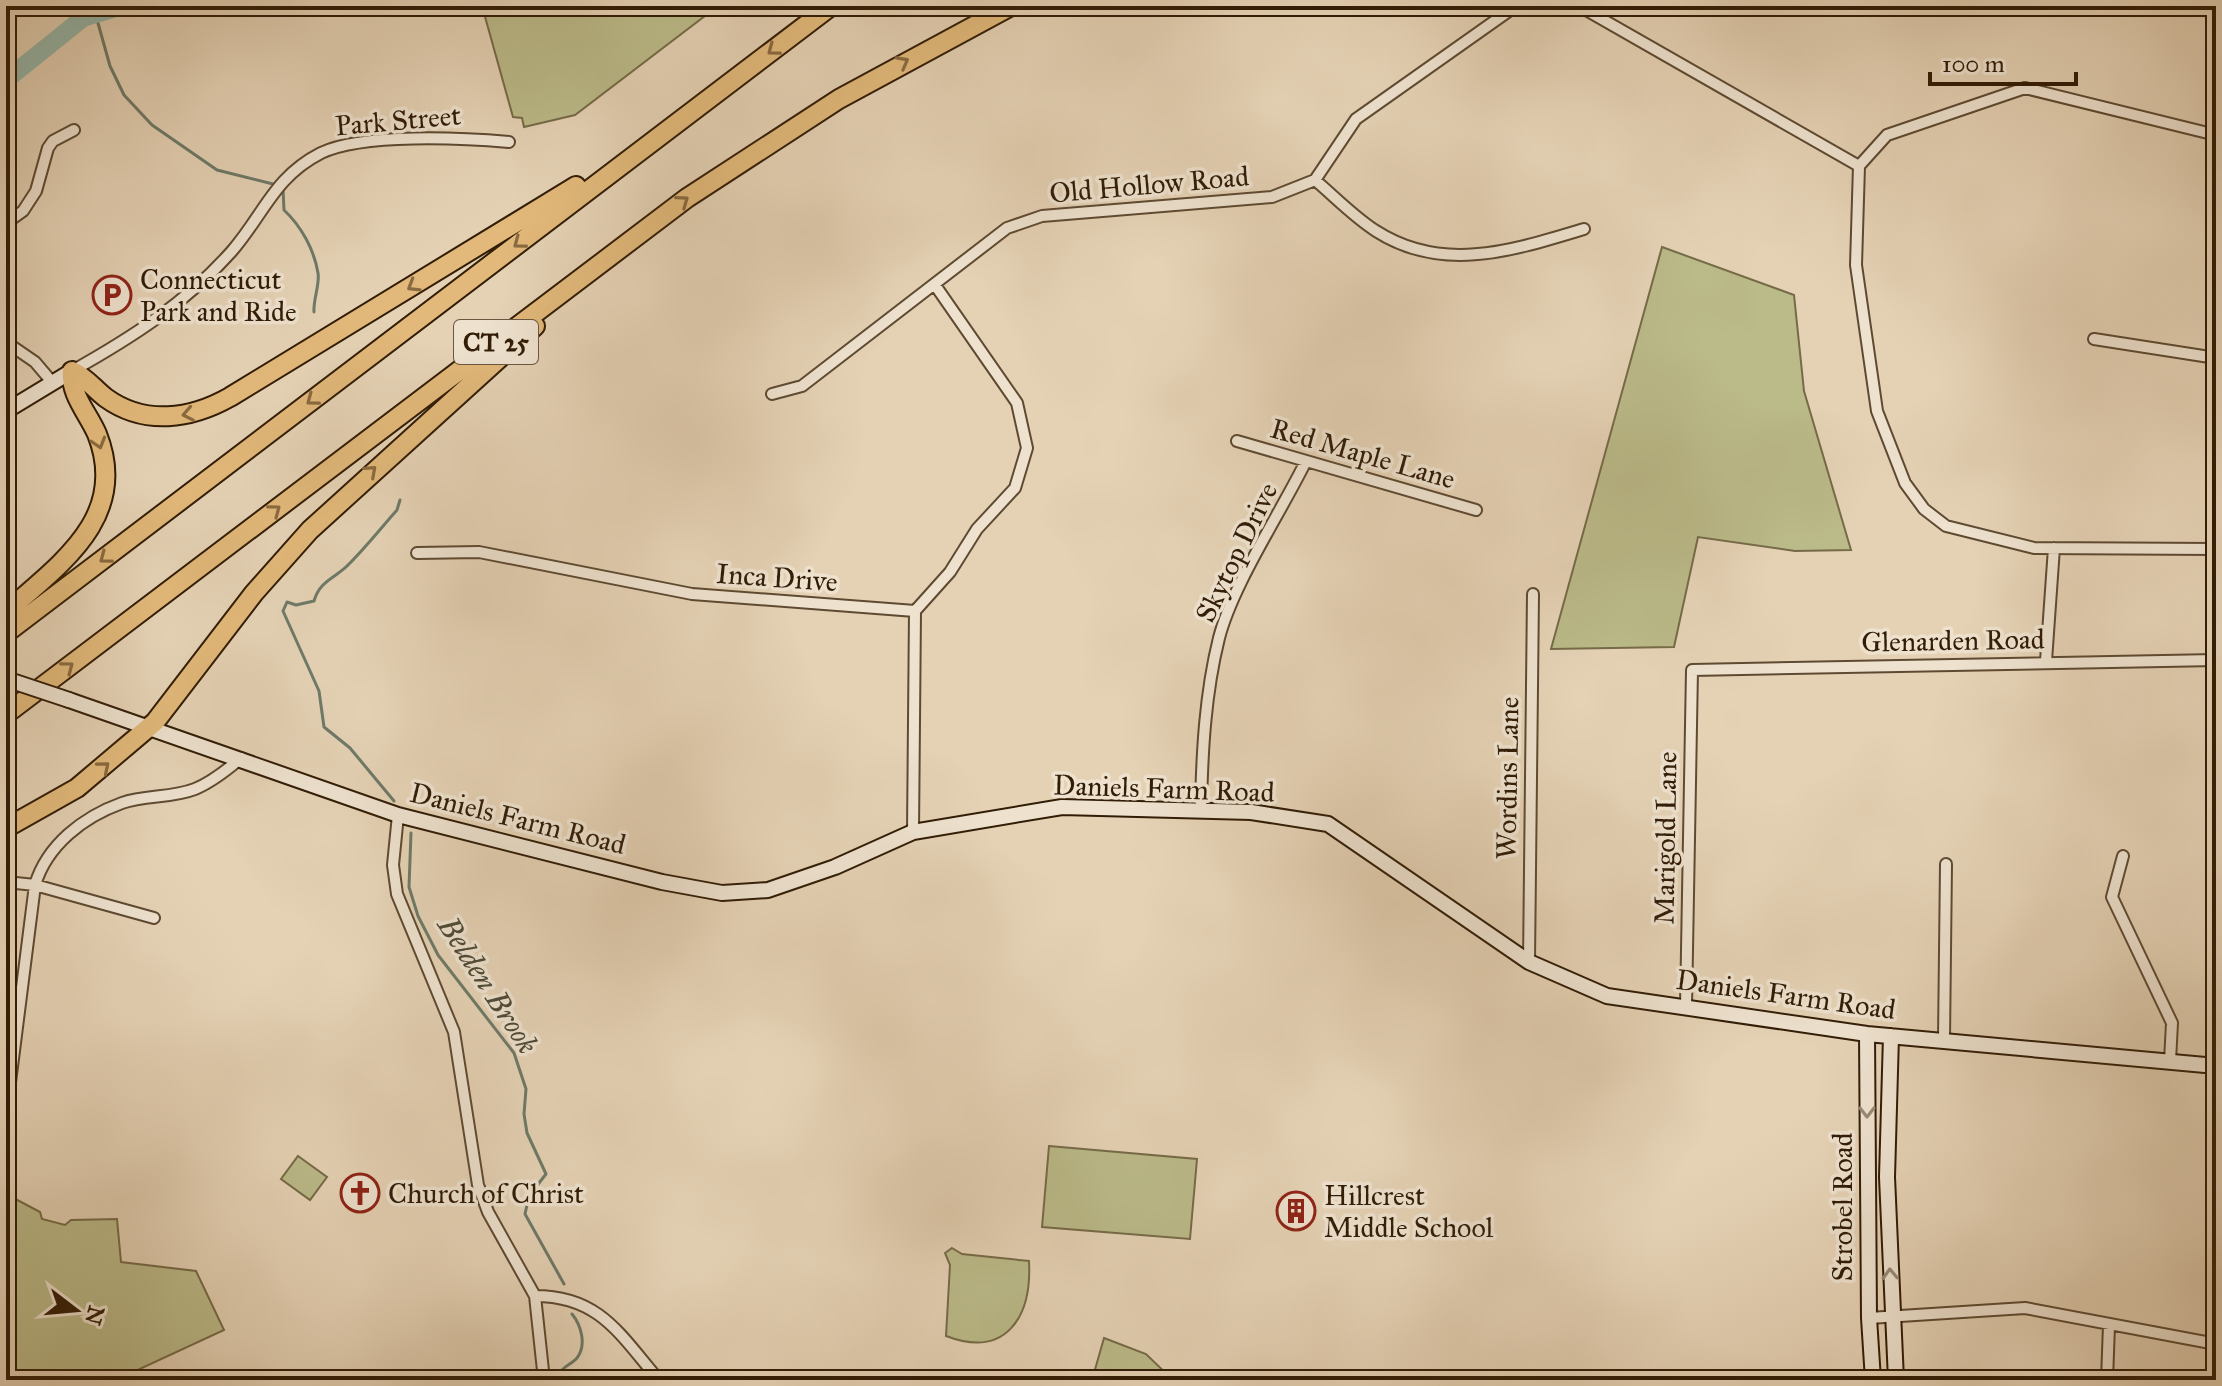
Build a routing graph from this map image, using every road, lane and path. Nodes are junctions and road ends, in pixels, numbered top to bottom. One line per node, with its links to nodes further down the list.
1 (831, 6): 5 (highway, CT 25, one-way to 5)
2 (1011, 6): 11 (highway, CT 25, one-way to 2)
3 (1516, 6): 10 (street)
4 (1579, 6): 9 (street)
5 (715, 94): 18 (highway, one-way to 18); 31 (highway, CT 25, one-way to 31)
6 (74, 130): 12 (street)
7 (2216, 135): 9 (street)
8 (509, 142): 18 (street, Park Street)
9 (1859, 166): 25 (street)
10 (1315, 180): 13 (street); 14 (street, Old Hollow Road)
11 (657, 220): 36 (highway, CT 25, one-way to 11); 37 (highway, one-way to 11)
12 (6, 223)
13 (1584, 229)
14 (935, 285): 20 (street, Old Hollow Road); 29 (street)
15 (2094, 339): 17 (street)
16 (6, 342): 19 (street)
17 (2216, 358)
18 (72, 371): 19 (main road, Park Street); 30 (highway, one-way to 30)
19 (52, 382): 21 (main road, Park Street)
20 (772, 394)
21 (6, 411)
22 (1237, 441): 23 (street, Red Maple Lane)
23 (1306, 461): 24 (street, Red Maple Lane); 39 (street, Skytop Drive)
24 (1476, 510)
25 (2054, 548): 26 (street); 33 (street)
26 (2216, 549)
27 (417, 553): 29 (street, Inca Drive)
28 (1533, 594): 48 (street, Wordins Lane)
29 (915, 611): 42 (street)
30 (6, 612)
31 (6, 633)
32 (2216, 660): 33 (street, Glenarden Road)
33 (2046, 661): 34 (street, Glenarden Road)
34 (1692, 670): 49 (street, Marigold Lane)
35 (6, 679): 37 (main road, Daniels Farm Road, bridge)
36 (6, 714)
37 (149, 727): 38 (main road, Daniels Farm Road); 41 (highway, one-way to 37)
38 (241, 758): 40 (main road, Daniels Farm Road); 46 (street)
39 (1201, 809): 42 (main road, Daniels Farm Road); 48 (main road, Daniels Farm Road)
40 (398, 815): 42 (main road, Daniels Farm Road); 56 (street)
41 (6, 828)
42 (913, 832)
43 (2123, 856): 53 (street)
44 (1946, 864): 52 (street)
45 (6, 882): 46 (street)
46 (35, 885): 47 (street); 55 (street)
47 (154, 918)
48 (1529, 962): 49 (main road, Daniels Farm Road)
49 (1686, 1006): 50 (main road, Daniels Farm Road)
50 (1867, 1034): 51 (main road, Daniels Farm Road); 58 (main road, Strobel Road, one-way to 58)
51 (1891, 1036): 52 (main road, Daniels Farm Road); 57 (main road, Strobel Road, one-way to 51)
52 (1944, 1039): 53 (main road, Daniels Farm Road)
53 (2170, 1061): 54 (main road, Daniels Farm Road)
54 (2216, 1066)
55 (6, 1114)
56 (535, 1296): 61 (street); 62 (street)
57 (1891, 1316): 58 (street); 59 (street); 64 (main road, Strobel Road)
58 (1869, 1318): 63 (main road, Strobel Road)
59 (2109, 1325): 60 (street); 65 (street)
60 (2216, 1344)
61 (544, 1380)
62 (659, 1380)
63 (1873, 1380)
64 (1896, 1380)
65 (2107, 1380)

